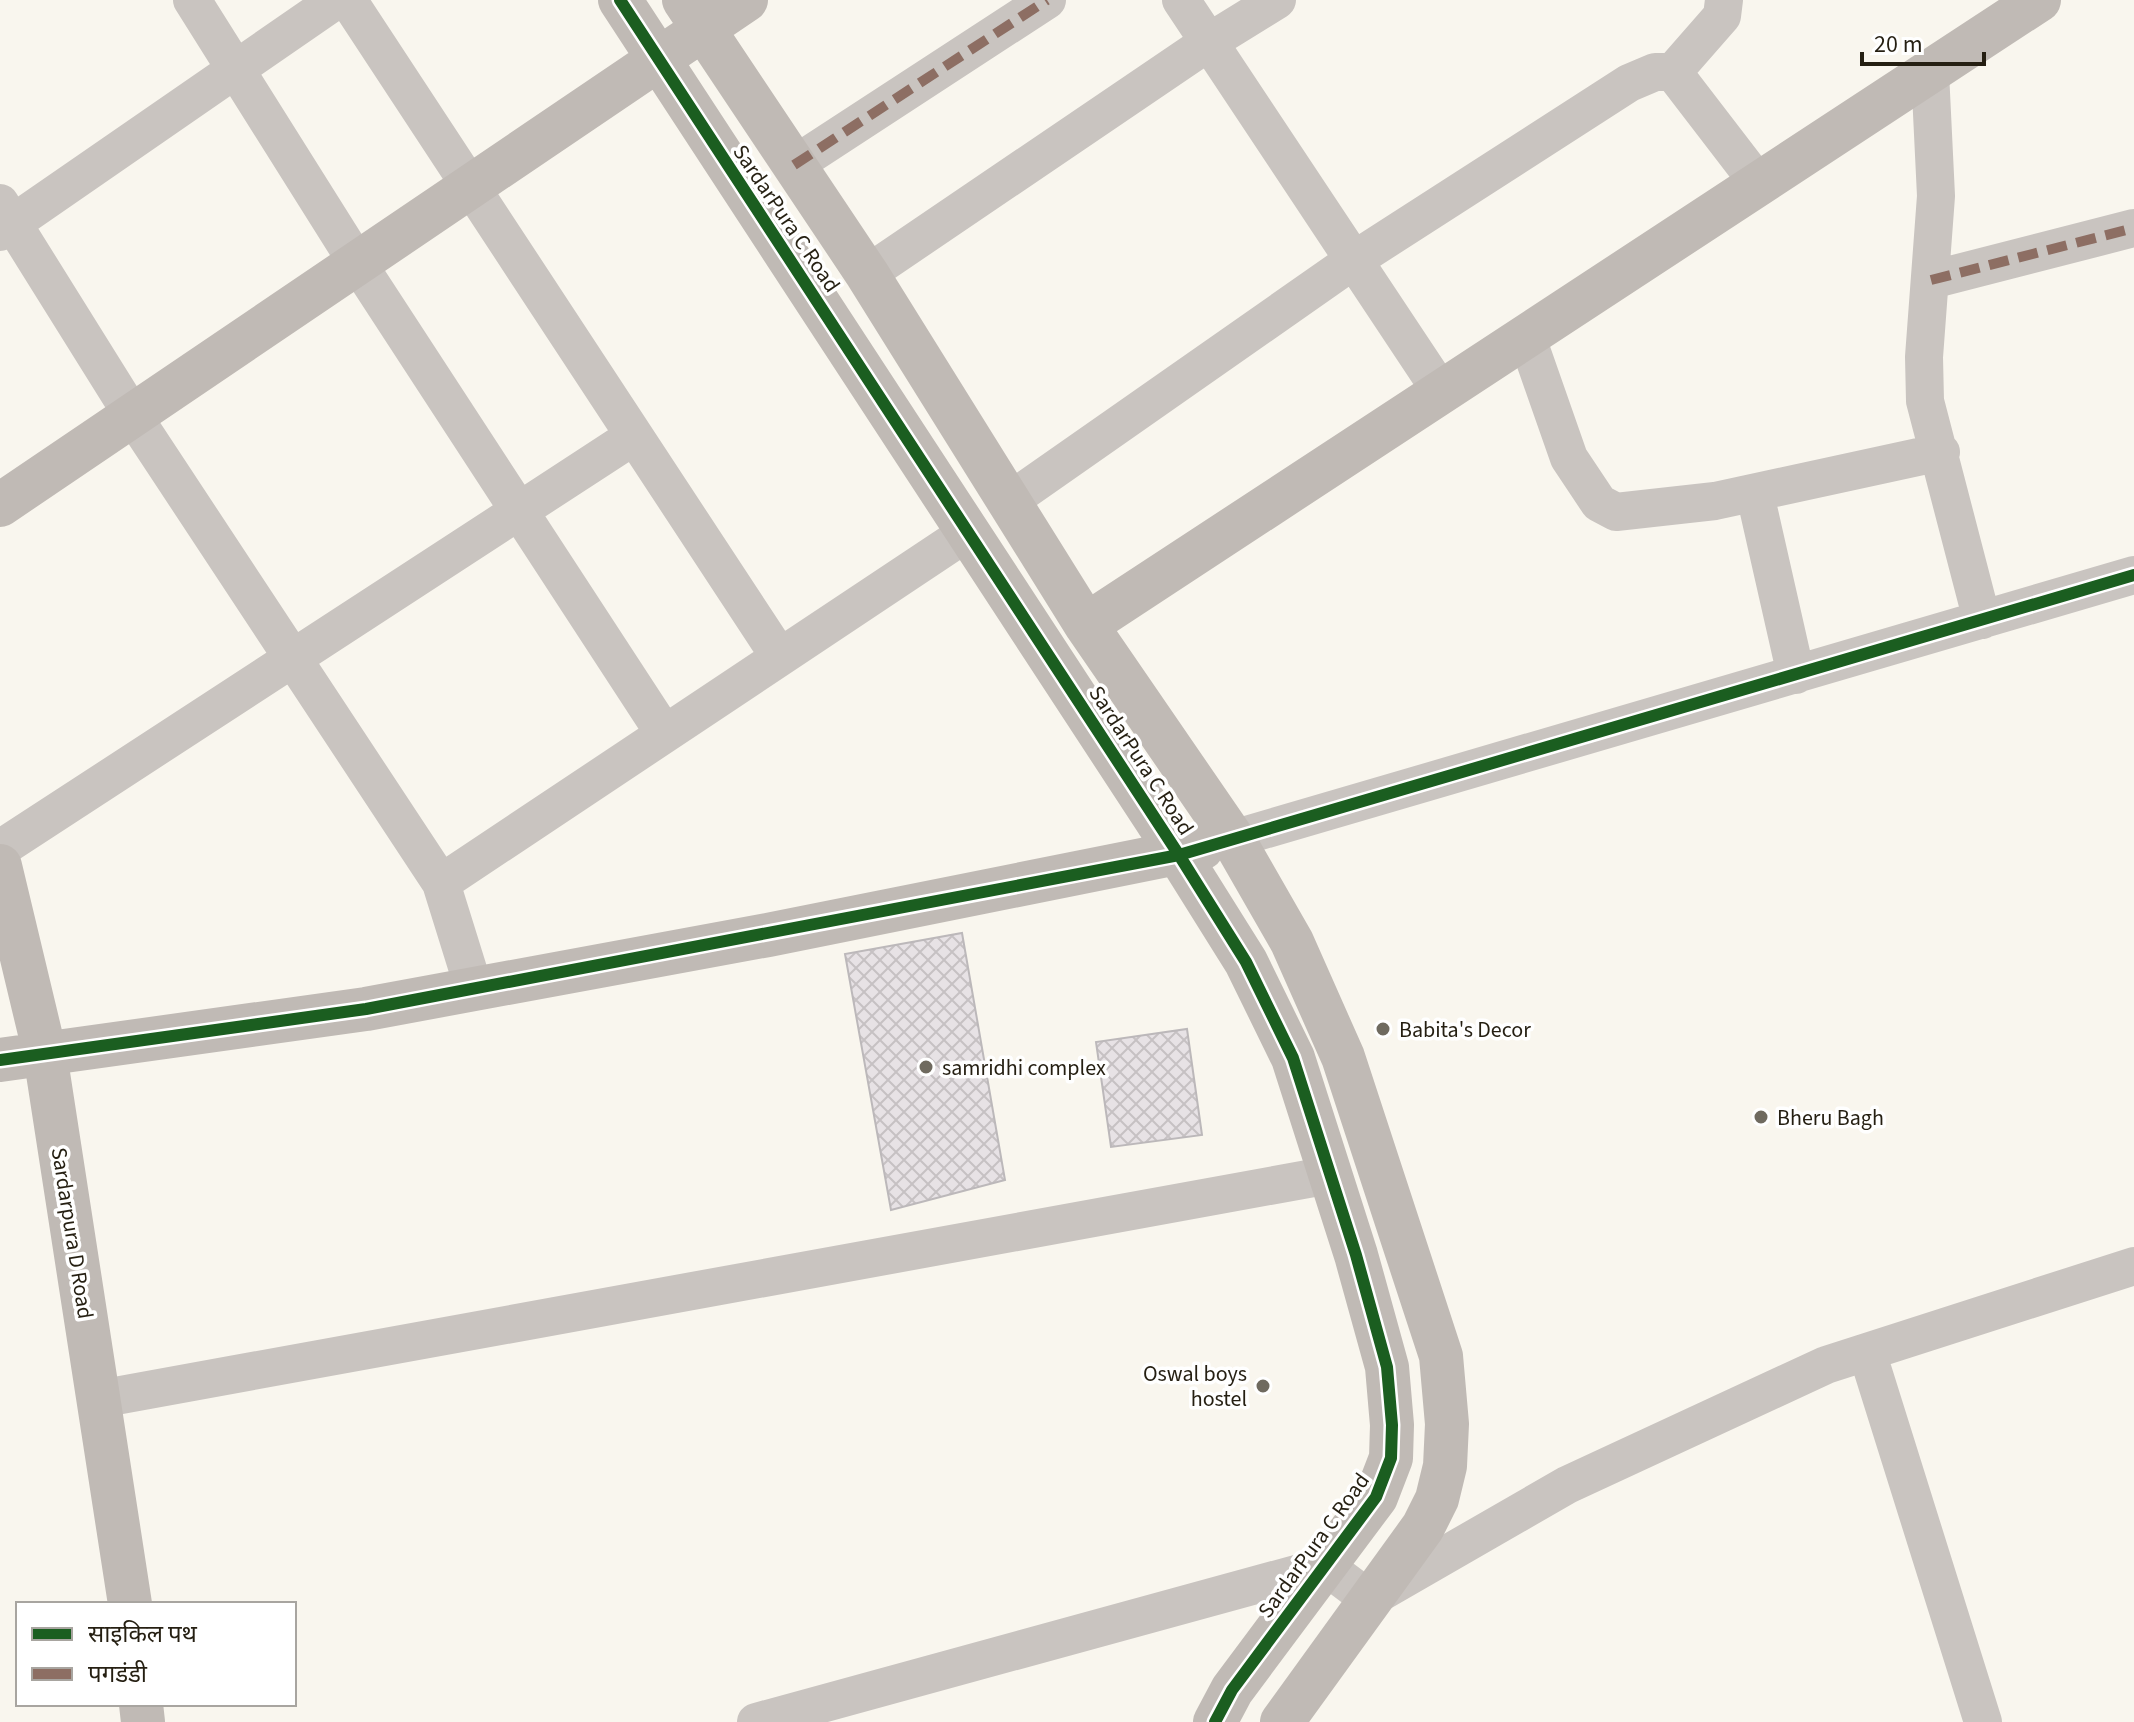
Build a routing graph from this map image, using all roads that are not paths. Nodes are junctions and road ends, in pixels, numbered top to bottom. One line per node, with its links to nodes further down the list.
1 (192, 0): 14 (street)
2 (336, 0): 14 (street)
3 (348, 0): 19 (street)
4 (620, 0): 13 (street, SardarPura C Road)
5 (746, 0): 11 (street)
6 (1047, 0): 17 (street)
7 (1181, 0): 12 (street)
8 (1277, 0): 12 (street)
9 (1724, 0): 15 (street)
10 (2039, 0): 16 (street)
11 (693, 15): 13 (street); 17 (street, SardarPura C Road)
12 (1209, 42): 22 (street); 24 (street)
13 (657, 60): 19 (street); 35 (street, SardarPura C Road)
14 (234, 67): 20 (street); 23 (street)
15 (1673, 72): 18 (street); 22 (street)
16 (1930, 72): 18 (street); 25 (street)
17 (794, 165): 24 (street, SardarPura C Road)
18 (1759, 184): 26 (street)
19 (472, 188): 23 (street); 29 (street)
20 (4, 220): 28 (street)
21 (2134, 228): 25 (street)
22 (1354, 260): 27 (street); 32 (street)
23 (358, 264): 28 (street); 34 (street)
24 (867, 274): 32 (street, SardarPura C Road)
25 (1931, 280): 30 (street)
26 (1527, 338): 27 (street); 31 (street)
27 (1442, 393): 38 (street)
28 (133, 416): 33 (street); 40 (street)
29 (634, 436): 34 (street); 39 (street)
30 (1941, 452): 31 (street); 37 (street)
31 (1755, 494): 41 (street)
32 (1008, 502): 38 (street, SardarPura C Road)
33 (0, 505)
34 (520, 512): 40 (street); 42 (street)
35 (968, 532): 39 (street); 45 (street, SardarPura C Road)
36 (2134, 575): 37 (street)
37 (1982, 620): 41 (street)
38 (1086, 625): 43 (street, SardarPura C Road)
39 (779, 656): 42 (street)
40 (295, 660): 44 (street); 47 (street)
41 (1796, 675): 43 (street)
42 (664, 733): 47 (street)
43 (1233, 839): 45 (street); 56 (street, SardarPura C Road)
44 (0, 849)
45 (1179, 855): 48 (street); 51 (street, SardarPura C Road)
46 (0, 866): 49 (street, Sardarpura D Road)
47 (441, 883): 48 (street)
48 (474, 989): 49 (street)
49 (45, 1054): 50 (street); 54 (street, Sardarpura D Road)
50 (0, 1060)
51 (1330, 1175): 54 (street); 55 (street, SardarPura C Road)
52 (2134, 1266): 53 (street)
53 (1867, 1352): 56 (street); 61 (street)
54 (99, 1399): 57 (street, Sardarpura D Road)
55 (1325, 1566): 56 (street); 58 (street); 59 (street, SardarPura C Road)
56 (1369, 1599): 60 (street, SardarPura C Road)
57 (130, 1602)
58 (756, 1722)
59 (1215, 1722)
60 (1282, 1722)
61 (1983, 1722)

